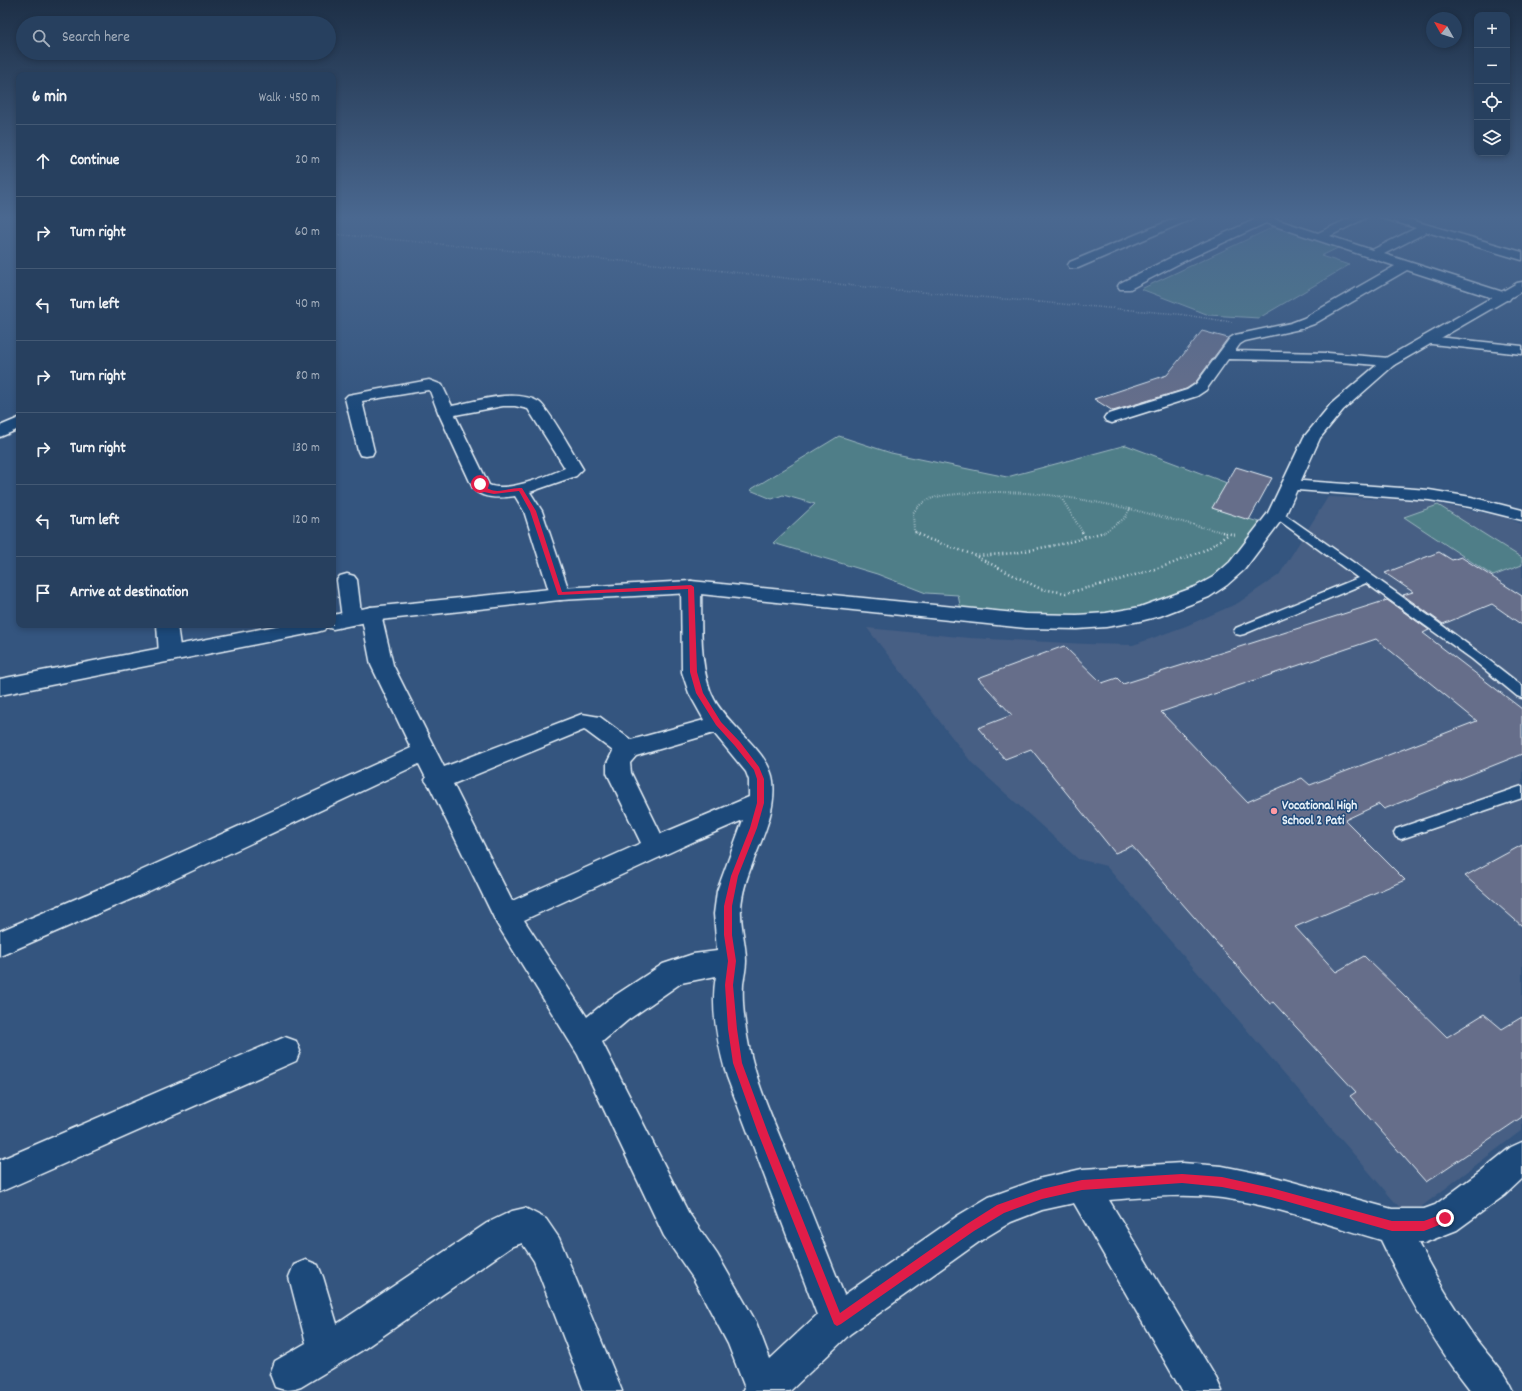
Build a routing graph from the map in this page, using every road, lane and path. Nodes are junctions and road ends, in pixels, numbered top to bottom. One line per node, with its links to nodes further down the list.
1 (811, 281): 8 (path)
2 (1135, 281): 5 (street)
3 (1378, 281): 11 (street)
4 (1455, 281): 7 (street)
5 (1125, 286)
6 (1522, 286): 7 (street)
7 (1504, 297): 9 (street)
8 (1233, 322)
9 (1428, 340): 10 (street); 12 (street)
10 (1522, 350)
11 (1224, 355): 12 (street); 14 (street)
12 (1389, 362): 18 (street)
13 (446, 412): 17 (street); 19 (street); 19 (street)
14 (1112, 418)
15 (16, 424): 16 (street)
16 (0, 432)
17 (366, 451)
18 (1290, 485): 22 (street); 23 (street)
19 (520, 489): 31 (street)
20 (1060, 496): 21 (path); 25 (path); 27 (path)
21 (1130, 508): 24 (path); 25 (path)
22 (1277, 514): 26 (street); 28 (lane)
23 (1522, 515)
24 (1230, 534): 26 (path); 27 (path)
25 (1086, 538): 27 (path)
26 (1257, 541): 30 (street)
27 (976, 556)
28 (1368, 578): 35 (lane); 38 (lane)
29 (347, 580): 32 (street)
30 (691, 587): 31 (street); 39 (street)
31 (560, 594): 32 (street)
32 (352, 618): 41 (street)
33 (167, 628): 36 (street)
34 (302, 628): 36 (street)
35 (1240, 631)
36 (170, 654): 37 (street)
37 (0, 687)
38 (1522, 693)
39 (718, 724): 40 (street); 44 (street)
40 (628, 750): 42 (street); 46 (street)
41 (424, 752): 42 (street); 48 (street)
42 (437, 780): 47 (street)
43 (1522, 792): 45 (lane)
44 (760, 803): 46 (street); 49 (street)
45 (1400, 833)
46 (656, 848): 47 (street)
47 (506, 916): 50 (street)
48 (0, 944)
49 (732, 961): 50 (street); 57 (street)
50 (584, 1038): 61 (street)
51 (285, 1051): 53 (street)
52 (1522, 1158): 55 (street)
53 (0, 1176)
54 (1082, 1185): 55 (street); 57 (street); 62 (street)
55 (1392, 1226): 63 (street)
56 (306, 1277): 58 (street)
57 (837, 1320): 61 (street)
58 (326, 1351): 59 (street); 60 (street)
59 (288, 1374)
60 (603, 1391)
61 (763, 1391)
62 (1203, 1391)
63 (1494, 1391)

